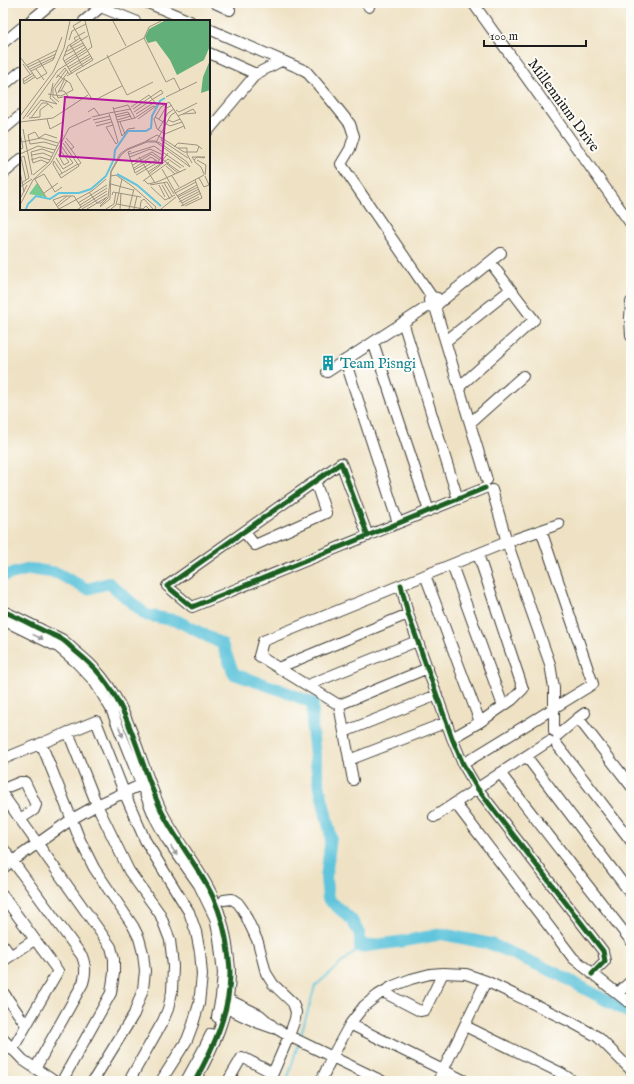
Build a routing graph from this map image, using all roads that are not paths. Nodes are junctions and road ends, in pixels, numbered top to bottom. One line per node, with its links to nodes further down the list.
1 (52, 3): 6 (street)
2 (91, 3): 5 (street)
3 (148, 3): 9 (street)
4 (473, 3): 23 (street, Millennium Drive)
5 (101, 7): 7 (street); 8 (street)
6 (31, 20)
7 (85, 20)
8 (133, 20)
9 (188, 20)
10 (20, 29): 12 (street)
11 (210, 29): 14 (street)
12 (3, 43)
13 (210, 53): 16 (street)
14 (281, 60): 16 (street); 28 (street)
15 (20, 72): 17 (street)
16 (256, 74): 19 (street)
17 (3, 86)
18 (20, 116): 20 (street)
19 (210, 129)
20 (3, 130)
21 (20, 160): 22 (street)
22 (3, 174)
23 (631, 224)
24 (501, 253): 25 (street)
25 (490, 262): 26 (street); 28 (street)
26 (510, 290): 31 (street); 36 (street)
27 (631, 302): 30 (street)
28 (434, 303): 29 (street); 31 (street)
29 (403, 322): 32 (street); 40 (street)
30 (631, 336)
31 (446, 341): 36 (street)
32 (373, 342): 33 (street); 41 (street)
33 (345, 360): 34 (street); 42 (street)
34 (327, 372)
35 (523, 376): 37 (street)
36 (460, 387): 37 (street)
37 (470, 423): 39 (street)
38 (315, 481): 45 (street); 45 (street); 46 (street)
39 (488, 486): 40 (street); 47 (street)
40 (458, 499): 41 (street)
41 (429, 511): 42 (street)
42 (398, 524): 46 (street)
43 (559, 524): 44 (street)
44 (541, 530): 47 (street); 62 (street)
45 (244, 532): 46 (street)
46 (368, 536)
47 (507, 542): 48 (street); 62 (street)
48 (478, 554): 49 (street); 61 (street)
49 (452, 565): 50 (street); 61 (street)
50 (425, 575): 51 (street); 64 (street)
51 (401, 585): 53 (street); 56 (street)
52 (3, 611): 76 (street)
53 (408, 614): 55 (street); 56 (street)
54 (3, 620): 76 (street, one-way to 76)
55 (418, 641): 57 (street); 58 (street)
56 (278, 668): 58 (street)
57 (428, 668): 59 (street); 60 (street)
58 (308, 685): 60 (street)
59 (437, 694): 63 (street); 66 (street)
60 (339, 705): 66 (street)
61 (503, 706): 64 (street)
62 (554, 708): 67 (street); 73 (street)
63 (447, 722): 68 (street); 72 (street)
64 (480, 722): 68 (street)
65 (68, 732): 69 (street); 80 (street); 83 (street)
66 (344, 732): 72 (street)
67 (554, 737): 70 (street); 77 (street); 87 (street)
68 (452, 738): 73 (street)
69 (41, 743): 71 (street); 86 (street)
70 (526, 756): 74 (street); 92 (street)
71 (3, 759)
72 (349, 760): 75 (street)
73 (463, 764): 78 (street)
74 (500, 773): 78 (street); 96 (street)
75 (353, 780)
76 (145, 782): 80 (street); 106 (street)
77 (631, 786)
78 (477, 788): 82 (street); 100 (street)
79 (3, 789): 85 (street)
80 (124, 792): 83 (street); 123 (street)
81 (3, 795): 85 (street)
82 (454, 803): 84 (street); 100 (street)
83 (97, 805): 86 (street); 122 (street)
84 (434, 817)
85 (20, 819): 88 (street)
86 (72, 819): 88 (street); 121 (street)
87 (631, 841)
88 (37, 844): 90 (street); 120 (street)
89 (3, 848): 90 (street)
90 (12, 861): 91 (street); 115 (street)
91 (3, 868)
92 (631, 894)
93 (3, 896): 95 (street)
94 (224, 900): 111 (street)
95 (34, 940): 98 (street); 109 (street)
96 (631, 941)
97 (3, 945): 98 (street)
98 (7, 959)
99 (442, 973): 101 (street); 104 (street); 104 (street)
100 (592, 974): 105 (street)
101 (486, 981): 110 (street); 116 (street)
102 (631, 981): 105 (street)
103 (3, 992): 109 (street)
104 (383, 992): 108 (street)
105 (618, 993): 107 (street)
106 (224, 1002): 111 (street); 124 (street); 125 (street)
107 (628, 1002)
108 (350, 1024): 114 (street); 117 (street)
109 (26, 1025): 113 (street)
110 (465, 1026): 117 (street); 131 (street)
111 (289, 1036): 114 (street); 118 (street)
112 (3, 1039): 113 (street)
113 (12, 1050): 115 (street)
114 (332, 1057): 127 (street); 128 (street)
115 (35, 1069): 119 (street)
116 (631, 1070)
117 (443, 1071): 129 (street); 130 (street)
118 (270, 1077): 126 (street)
119 (54, 1081)
120 (62, 1081)
121 (93, 1081)
122 (129, 1081)
123 (162, 1081)
124 (186, 1081)
125 (195, 1081)
126 (228, 1081)
127 (321, 1081)
128 (382, 1081)
129 (438, 1081)
130 (465, 1081)
131 (573, 1081)

